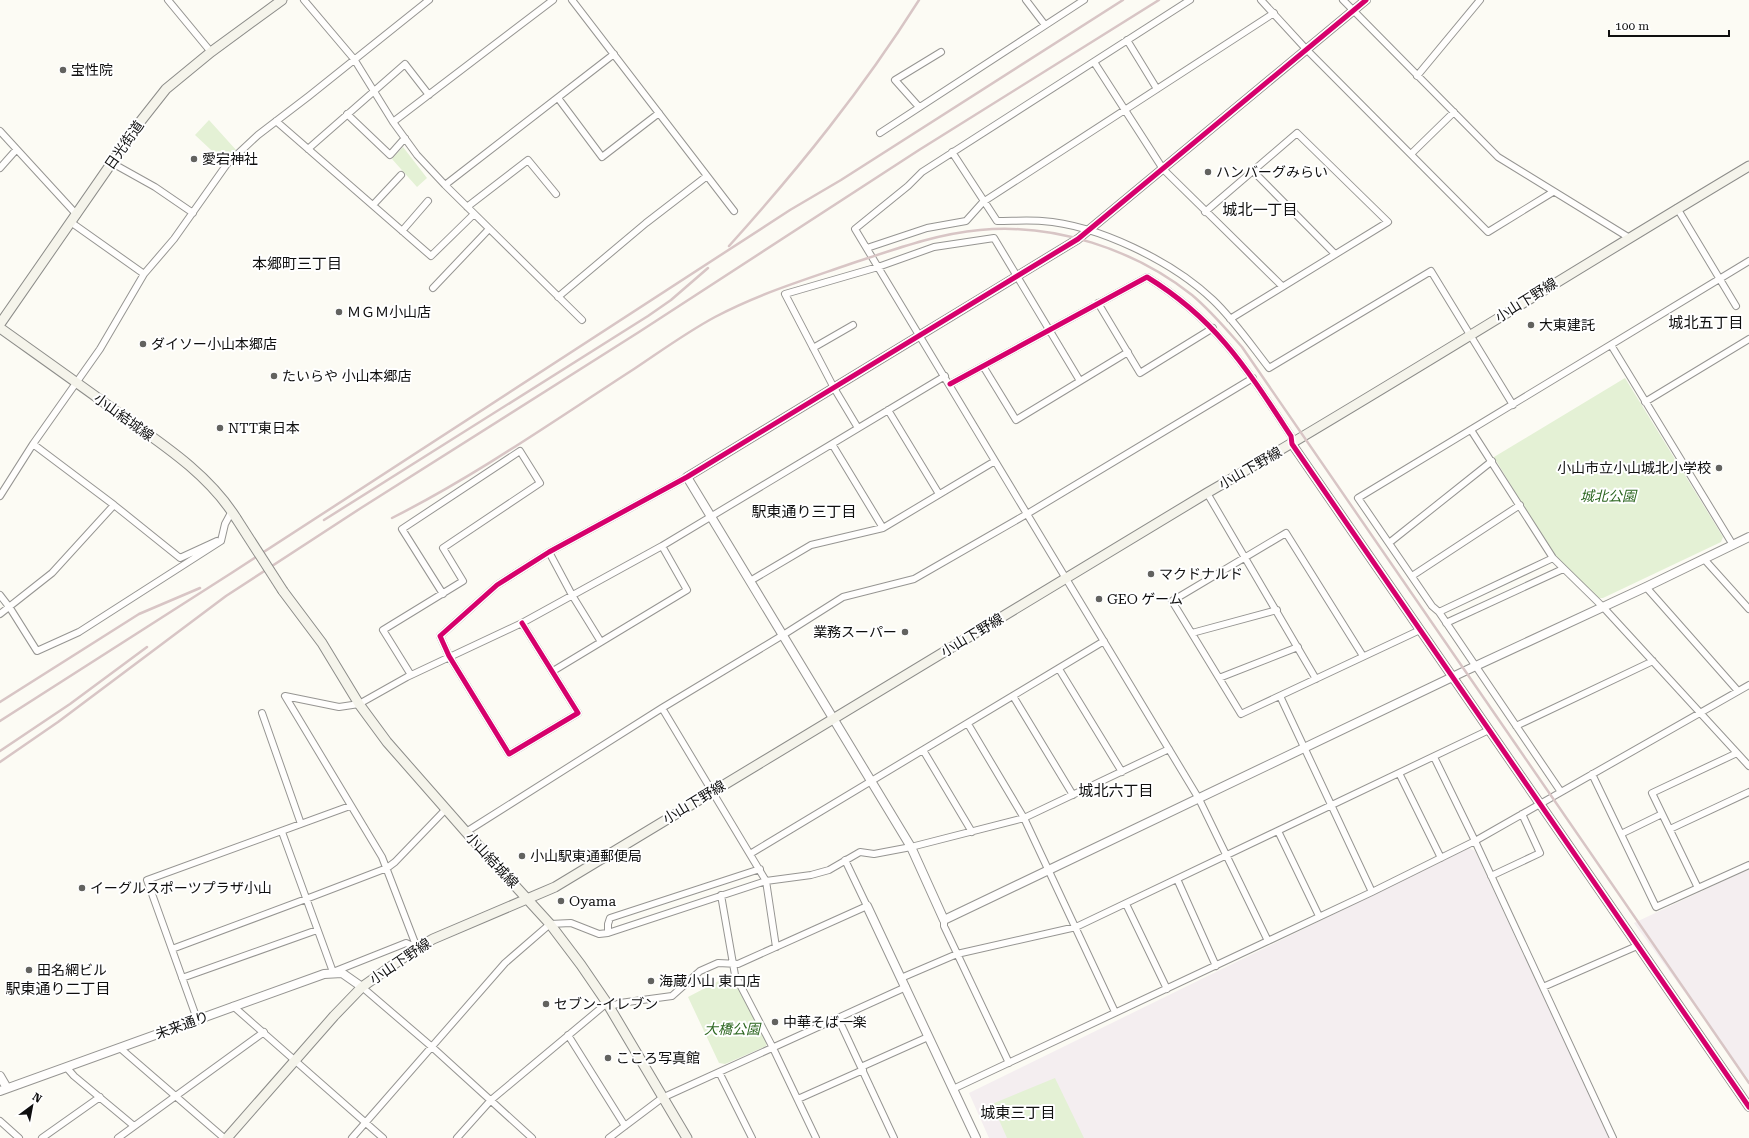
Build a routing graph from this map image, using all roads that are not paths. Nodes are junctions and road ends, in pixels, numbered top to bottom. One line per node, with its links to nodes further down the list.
1 (168, 0): 19 (street)
2 (282, 0): 19 (main road, 日光街道)
3 (304, 0): 22 (street)
4 (429, 0): 22 (street)
5 (553, 0): 27 (street)
6 (572, 0): 21 (street)
7 (1026, 0): 16 (street)
8 (1084, 0): 16 (street)
9 (1190, 0): 17 (street)
10 (1262, 0): 15 (street)
11 (1343, 0): 14 (street)
12 (1366, 0): 14 (street)
13 (1480, 0): 24 (street)
14 (1353, 11): 18 (street); 24 (street)
15 (1274, 13): 18 (street); 25 (street)
16 (1045, 25): 29 (street)
17 (1127, 40): 23 (street); 25 (street)
18 (1306, 49): 42 (street); 46 (street)
19 (211, 52): 43 (main road, 日光街道)
20 (941, 52): 29 (street)
21 (614, 54): 28 (street); 32 (street)
22 (354, 59): 26 (street); 34 (street)
23 (1094, 62): 30 (street); 41 (street)
24 (1417, 76): 31 (street)
25 (1157, 89): 30 (street)
26 (374, 90): 27 (street); 33 (street); 35 (street)
27 (429, 95): 35 (street)
28 (558, 98): 32 (street); 50 (street)
29 (919, 107): 37 (street)
30 (1126, 110): 46 (street); 54 (street)
31 (1454, 112): 42 (street); 51 (street)
32 (659, 113): 49 (street)
33 (347, 114): 38 (street); 39 (street)
34 (276, 121): 39 (street); 60 (street)
35 (393, 122): 38 (street)
36 (0, 131): 40 (street)
37 (880, 133)
38 (405, 138): 50 (street)
39 (308, 149): 55 (street)
40 (16, 150): 45 (street); 62 (street)
41 (952, 152): 54 (street); 67 (street)
42 (1411, 154): 51 (street)
43 (112, 163): 60 (street); 62 (main road, 日光街道)
44 (1749, 166): 57 (main road, 小山下野線)
45 (0, 168)
46 (1163, 169): 59 (street); 65 (street)
47 (1253, 171): 59 (street); 68 (street); 68 (street)
48 (401, 175): 55 (street)
49 (707, 176): 58 (street); 76 (street)
50 (445, 185): 56 (street)
51 (1553, 192): 66 (street)
52 (556, 194): 56 (street)
53 (428, 202): 64 (street)
54 (984, 202): 65 (street); 67 (street)
55 (373, 205): 64 (street)
56 (467, 207): 61 (street)
57 (1677, 208): 66 (main road, 小山下野線); 73 (street)
58 (734, 211)
59 (1205, 212): 74 (street)
60 (193, 213): 71 (street)
61 (474, 214): 63 (street); 64 (street)
62 (74, 219): 71 (street); 81 (main road, 日光街道)
63 (489, 229): 75 (street); 76 (street)
64 (402, 231)
65 (1088, 231): 72 (street); 79 (street)
66 (1628, 237): 86 (main road, 小山下野線)
67 (867, 248): 70 (street)
68 (1335, 254): 74 (street)
69 (1749, 261): 73 (street)
70 (878, 267): 72 (street); 87 (street); 90 (street)
71 (144, 274): 96 (street)
72 (1017, 277): 85 (street); 87 (street)
73 (1719, 279): 78 (street); 89 (street)
74 (1282, 286): 79 (street)
75 (432, 288)
76 (558, 296): 80 (street)
77 (1098, 303): 84 (street); 85 (street); 91 (street)
78 (1736, 306)
79 (1230, 319): 86 (street)
80 (582, 320)
81 (0, 324)
82 (854, 325): 90 (street)
83 (0, 328): 96 (main road, 小山結城線)
84 (1213, 328): 91 (street); 94 (street)
85 (1049, 330): 92 (street); 95 (street)
86 (1470, 334): 100 (street); 106 (main road, 小山下野線)
87 (920, 336): 93 (street); 98 (street)
88 (1749, 339): 99 (street)
89 (1611, 345): 99 (street); 100 (street)
90 (813, 348): 98 (street)
91 (1128, 352): 95 (street)
92 (983, 366): 95 (street); 97 (street)
93 (945, 376): 97 (street); 101 (street)
94 (1253, 378): 106 (street); 115 (street)
95 (1080, 381)
96 (76, 382): 104 (street); 116 (main road, 小山結城線)
97 (950, 384): 107 (street)
98 (834, 388): 102 (street); 109 (street)
99 (1645, 402): 122 (street)
100 (1512, 405): 103 (street)
101 (888, 410): 102 (street); 111 (street)
102 (858, 428): 105 (street)
103 (1471, 430): 108 (street); 121 (street)
104 (33, 444): 112 (street); 113 (street)
105 (832, 444): 117 (street); 118 (street)
106 (1292, 444): 110 (main road, 小山下野線); 144 (street)
107 (995, 461): 111 (street); 115 (street)
108 (1492, 461): 114 (street); 121 (street)
109 (687, 477): 117 (street); 124 (street)
110 (1207, 493): 125 (street); 130 (main road, 小山下野線)
111 (939, 494): 118 (street)
112 (0, 496)
113 (114, 505): 120 (street); 137 (street)
114 (1520, 505): 126 (street); 129 (street)
115 (1027, 514): 130 (street); 146 (street)
116 (234, 515): 120 (street); 164 (main road, 小山結城線, bridge)
117 (711, 516): 123 (street); 131 (street)
118 (882, 528): 131 (street)
119 (1749, 538): 122 (street)
120 (221, 541): 137 (street)
121 (1389, 543): 129 (street)
122 (1733, 545): 127 (street)
123 (662, 546): 135 (street); 148 (street)
124 (549, 552): 135 (street); 150 (street)
125 (1246, 558): 138 (street); 145 (street); 151 (street)
126 (1553, 558): 128 (street); 140 (street)
127 (1704, 559): 132 (street); 139 (street)
128 (1563, 569): 136 (street); 143 (street)
129 (1412, 576): 140 (street)
130 (1066, 579): 147 (street); 168 (main road, 小山下野線)
131 (750, 581): 146 (street)
132 (1646, 587): 136 (street); 161 (street)
133 (443, 594): 133 (street); 156 (street)
134 (0, 595): 137 (street)
135 (572, 595): 142 (street); 148 (street)
136 (1603, 607): 152 (street); 153 (street)
137 (10, 608): 141 (street)
138 (1277, 610): 145 (street); 149 (street)
139 (1749, 610)
140 (1440, 612): 143 (street)
141 (0, 614)
142 (522, 623): 150 (street); 155 (street)
143 (1446, 623): 153 (street)
144 (1420, 630): 151 (street); 157 (street)
145 (1192, 633): 158 (street)
146 (783, 635): 165 (street); 168 (street)
147 (1104, 641): 154 (street); 173 (street)
148 (601, 642): 155 (street)
149 (1298, 647): 158 (street); 159 (street)
150 (450, 656): 155 (street); 156 (street)
151 (1363, 656): 159 (street)
152 (1653, 661): 167 (street); 170 (street)
153 (1475, 666): 157 (street); 170 (street)
154 (1059, 668): 162 (street); 178 (street)
155 (553, 672)
156 (411, 675): 164 (street)
157 (1452, 677): 171 (street); 172 (street)
158 (1219, 678): 163 (street)
159 (1316, 679): 163 (street)
160 (1749, 686): 161 (street)
161 (1738, 691): 167 (street)
162 (1013, 696): 169 (street); 185 (street)
163 (1280, 696): 172 (street)
164 (359, 704): 189 (street); 190 (main road, 小山結城線)
165 (662, 708): 182 (street); 198 (street)
166 (262, 713): 194 (street)
167 (1700, 713): 175 (street); 180 (street)
168 (833, 718): 181 (street); 182 (main road, 小山下野線)
169 (968, 724): 174 (street); 193 (street)
170 (1516, 726): 183 (street)
171 (1489, 730): 176 (street); 187 (street)
172 (1306, 747): 186 (street); 188 (street)
173 (1169, 749): 178 (street); 186 (street)
174 (923, 750): 181 (street); 199 (street)
175 (1737, 753): 177 (street); 192 (street)
176 (1434, 757): 179 (street); 201 (street)
177 (1749, 766)
178 (1122, 772): 185 (street)
179 (1399, 773): 188 (street); 205 (street)
180 (1592, 774): 183 (street); 200 (street)
181 (872, 781): 202 (street); 203 (street)
182 (713, 791): 203 (street); 218 (main road, 小山下野線)
183 (1561, 792): 187 (street)
184 (1749, 792): 195 (street)
185 (1073, 795): 193 (street)
186 (1199, 799): 204 (street); 210 (street)
187 (1541, 804): 191 (street); 229 (street)
188 (1331, 805): 196 (street); 216 (street)
189 (350, 806): 194 (street); 208 (street)
190 (446, 809): 198 (main road, 小山結城線); 208 (street)
191 (1522, 814): 201 (street); 211 (street)
192 (1662, 814): 195 (street); 200 (street)
193 (1024, 818): 199 (street); 210 (street)
194 (301, 824): 197 (street)
195 (1670, 829): 215 (street)
196 (1278, 831): 204 (street); 222 (street)
197 (282, 832): 219 (street); 232 (street)
198 (466, 832): 218 (main road, 小山結城線)
199 (972, 832): 202 (street)
200 (1620, 834): 215 (street)
201 (1475, 841): 205 (street); 211 (street)
202 (911, 847): 206 (street); 223 (street)
203 (750, 854): 209 (street)
204 (1226, 856): 212 (street); 228 (street)
205 (1441, 858): 216 (street)
206 (845, 860): 213 (street); 221 (street)
207 (1749, 865): 215 (street)
208 (387, 868): 219 (street); 231 (street)
209 (760, 869): 213 (street); 214 (street)
210 (1049, 870): 223 (street); 225 (street)
211 (1491, 876): 241 (street)
212 (1177, 879): 220 (street); 235 (street)
213 (766, 881): 217 (street); 230 (street)
214 (713, 884): 217 (street); 227 (street)
215 (1698, 888)
216 (1372, 892): 222 (street)
217 (718, 896): 227 (street); 234 (street)
218 (528, 899): 224 (main road, 小山結城線); 231 (main road, 小山下野線)
219 (306, 900): 226 (street); 232 (street)
220 (1126, 904): 225 (street); 242 (street)
221 (867, 906): 230 (street); 238 (street)
222 (1319, 916): 228 (street)
223 (944, 920): 233 (street)
224 (550, 924): 227 (street); 243 (main road, 小山結城線); 251 (street)
225 (1076, 927): 233 (street); 245 (street)
226 (317, 930): 236 (street); 237 (street)
227 (608, 933)
228 (1268, 941): 235 (street)
229 (1637, 946): 241 (street); 267 (street)
230 (776, 947): 234 (street)
231 (417, 948): 236 (street); 239 (main road, 小山下野線)
232 (172, 949): 237 (street)
233 (957, 954): 238 (street); 255 (street)
234 (732, 963): 243 (street); 253 (street)
235 (1216, 966): 242 (street)
236 (333, 972): 239 (street); 244 (street, 未来通り)
237 (182, 978): 247 (street)
238 (901, 978): 240 (street)
239 (362, 987): 251 (street); 254 (main road, 小山下野線)
240 (906, 987): 246 (street); 250 (street)
241 (1543, 987): 287 (street)
242 (1167, 989): 245 (street)
243 (608, 1005): 249 (street); 264 (main road, 小山結城線)
244 (233, 1006): 247 (street, 未来通り); 248 (street)
245 (1115, 1012): 255 (street)
246 (838, 1018): 253 (street); 257 (street)
247 (197, 1019): 252 (street, 未来通り)
248 (264, 1032): 254 (street); 262 (street)
249 (568, 1035): 266 (street); 271 (street)
250 (928, 1037): 257 (street); 261 (street)
251 (432, 1047): 266 (street); 269 (street)
252 (120, 1048): 256 (street, 未来通り); 262 (street)
253 (773, 1048): 258 (street); 265 (street)
254 (295, 1060): 269 (street); 276 (main road, 小山下野線)
255 (1008, 1063): 261 (street)
256 (68, 1068): 260 (street, 未来通り); 263 (street)
257 (862, 1069): 265 (street); 285 (street)
258 (719, 1072): 264 (street); 283 (street)
259 (0, 1076): 260 (street)
260 (4, 1089)
261 (953, 1089): 286 (street)
262 (174, 1096): 270 (street); 275 (street)
263 (100, 1098): 270 (street); 273 (street)
264 (662, 1098): 271 (street); 282 (main road, 小山結城線)
265 (798, 1099): 284 (street)
266 (491, 1100): 279 (street); 280 (street)
267 (1749, 1108)
268 (0, 1121): 272 (street)
269 (366, 1122): 277 (street); 278 (street)
270 (134, 1126): 274 (street)
271 (624, 1126): 281 (street)
272 (19, 1138)
273 (42, 1138)
274 (118, 1138)
275 (224, 1138)
276 (227, 1138)
277 (352, 1138)
278 (383, 1138)
279 (457, 1138)
280 (532, 1138)
281 (609, 1138)
282 (687, 1138)
283 (752, 1138)
284 (816, 1138)
285 (894, 1138)
286 (976, 1138)
287 (1613, 1138)

